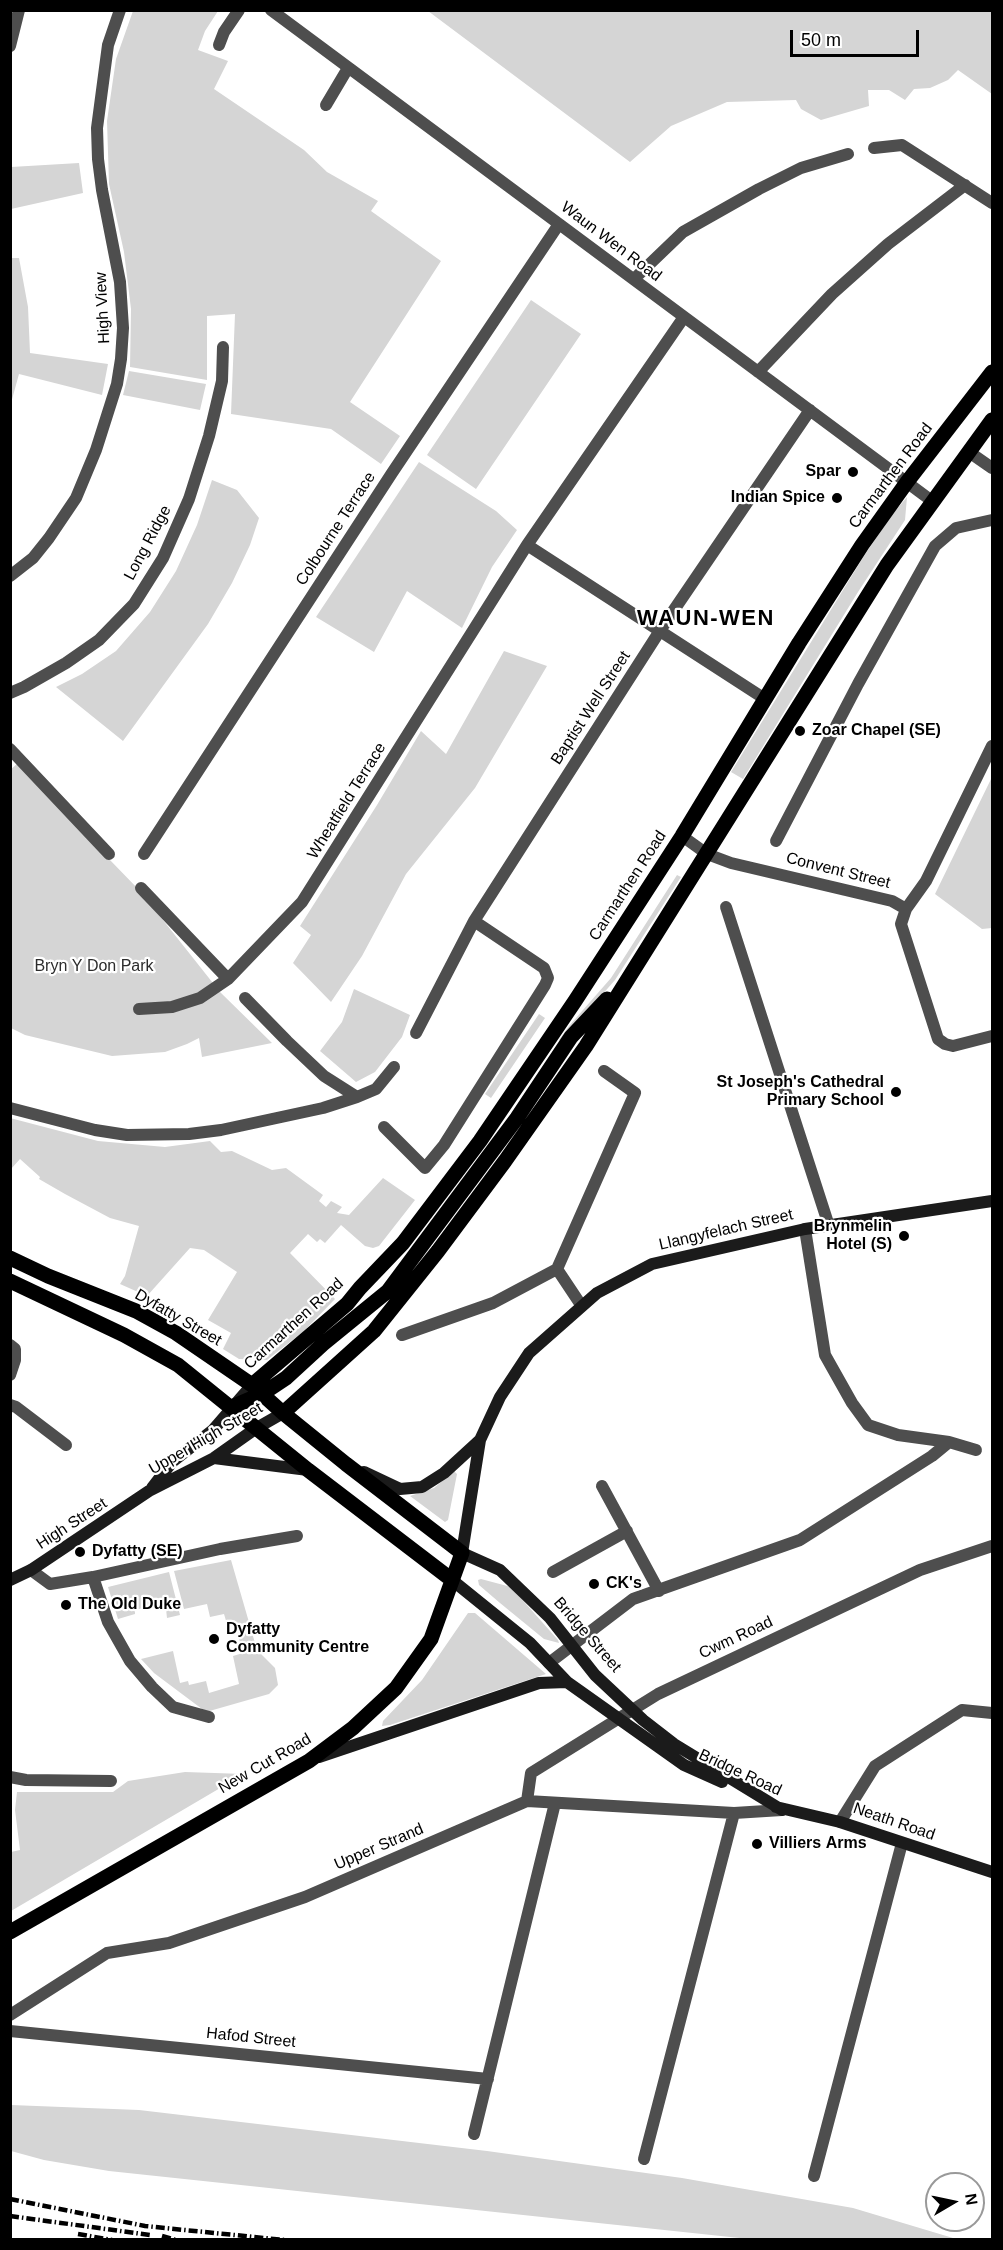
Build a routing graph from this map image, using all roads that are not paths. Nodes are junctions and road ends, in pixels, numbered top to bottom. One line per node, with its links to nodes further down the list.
1 (19, 10): 6 (street)
2 (120, 10): 27 (street, High View)
3 (239, 10): 5 (street)
4 (271, 10): 7 (street, Waun Wen Road)
5 (219, 45)
6 (10, 46)
7 (348, 68): 8 (street); 13 (street, Waun Wen Road)
8 (326, 105)
9 (874, 148): 11 (street)
10 (848, 154): 14 (street)
11 (965, 184): 12 (street); 17 (street)
12 (993, 203)
13 (559, 224): 14 (street, Waun Wen Road); 36 (street, Colbourne Terrace)
14 (634, 279): 15 (street, Waun Wen Road)
15 (684, 317): 17 (street, Waun Wen Road); 26 (street, Wheatfield Terrace)
16 (223, 347): 29 (street, Long Ridge)
17 (758, 372): 19 (street, Waun Wen Road)
18 (993, 372): 23 (main road, Carmarthen Road)
19 (810, 410): 23 (street, Waun Wen Road); 28 (street, Baptist Well Street)
20 (993, 420): 21 (main road)
21 (969, 452): 22 (street); 24 (main road)
22 (993, 468)
23 (906, 482): 24 (street, Waun Wen Road); 30 (main road, Carmarthen Road)
24 (932, 501): 37 (main road)
25 (993, 520): 34 (street)
26 (527, 544): 28 (street); 43 (street, Wheatfield Terrace)
27 (10, 576)
28 (661, 629): 30 (street); 41 (street, Baptist Well Street)
29 (10, 693)
30 (765, 699): 33 (main road, Carmarthen Road)
31 (993, 746): 40 (street)
32 (10, 749): 35 (street)
33 (682, 836): 37 (street, Convent Street); 63 (main road, Carmarthen Road)
34 (776, 841)
35 (110, 854)
36 (144, 854)
37 (707, 854): 40 (street, Convent Street); 42 (main road)
38 (141, 888): 43 (street)
39 (726, 907): 54 (street)
40 (906, 909): 47 (street)
41 (474, 921): 46 (street, Baptist Well Street); 52 (street)
42 (628, 976): 63 (main road); 66 (main road)
43 (228, 979): 45 (street, Wheatfield Terrace)
44 (245, 998): 50 (street)
45 (139, 1009)
46 (416, 1033)
47 (993, 1036)
48 (393, 1067): 50 (street)
49 (604, 1071): 57 (street)
50 (357, 1097): 51 (street)
51 (10, 1108)
52 (384, 1127)
53 (993, 1201): 54 (main road, Llangyfelach Street)
54 (829, 1226): 55 (main road, Llangyfelach Street)
55 (805, 1229): 59 (main road, Llangyfelach Street); 69 (street)
56 (10, 1258): 63 (main road, Dyfatty Street)
57 (557, 1269): 59 (street); 60 (street)
58 (10, 1281): 65 (main road)
59 (581, 1305): 68 (main road, Llangyfelach Street)
60 (402, 1335)
61 (10, 1344): 62 (street)
62 (10, 1375)
63 (257, 1390): 65 (main road); 66 (main road, Dyfatty Street)
64 (10, 1405): 70 (street)
65 (232, 1407): 67 (main road); 76 (main road, Upper High Street)
66 (283, 1413): 67 (main road, Upper High Street); 73 (main road, Bridge Street)
67 (255, 1429): 72 (main road, Upper High Street); 74 (main road)
68 (480, 1440): 73 (main road); 80 (main road, Llangyfelach Street)
69 (949, 1442): 71 (street); 86 (street)
70 (66, 1444)
71 (976, 1450)
72 (214, 1458): 74 (main road); 76 (main road, Upper High Street)
73 (346, 1464): 80 (main road, Bridge Street)
74 (308, 1470): 85 (main road)
75 (602, 1486): 77 (street)
76 (150, 1491): 81 (main road, High Street)
77 (627, 1531): 82 (street); 86 (street)
78 (297, 1536): 83 (street)
79 (993, 1545): 95 (street, Cwm Road)
80 (462, 1553): 85 (main road, New Cut Road); 87 (main road, Bridge Street)
81 (31, 1570): 83 (street); 84 (main road, High Street)
82 (553, 1572)
83 (93, 1577): 91 (street)
84 (10, 1580)
85 (452, 1580): 88 (main road); 92 (main road, New Cut Road)
86 (659, 1590): 87 (street)
87 (571, 1646): 88 (street); 97 (main road, Bridge Street)
88 (549, 1663): 89 (main road)
89 (567, 1682): 92 (main road); 97 (main road, Bridge Road)
90 (993, 1713): 99 (street)
91 (209, 1717)
92 (309, 1761): 102 (main road, New Cut Road)
93 (10, 1777): 94 (street)
94 (111, 1781)
95 (527, 1801): 96 (street, Upper Strand); 103 (street, Upper Strand)
96 (555, 1803): 98 (street, Upper Strand); 105 (street)
97 (782, 1810): 98 (street, Upper Strand); 99 (main road, Neath Road)
98 (734, 1813): 107 (street)
99 (840, 1822): 100 (main road, Neath Road)
100 (902, 1843): 101 (main road, Neath Road); 108 (street)
101 (993, 1872)
102 (10, 1932)
103 (10, 2015)
104 (10, 2031): 105 (street, Hafod Street)
105 (488, 2079): 106 (street)
106 (474, 2134)
107 (644, 2159)
108 (814, 2176)

